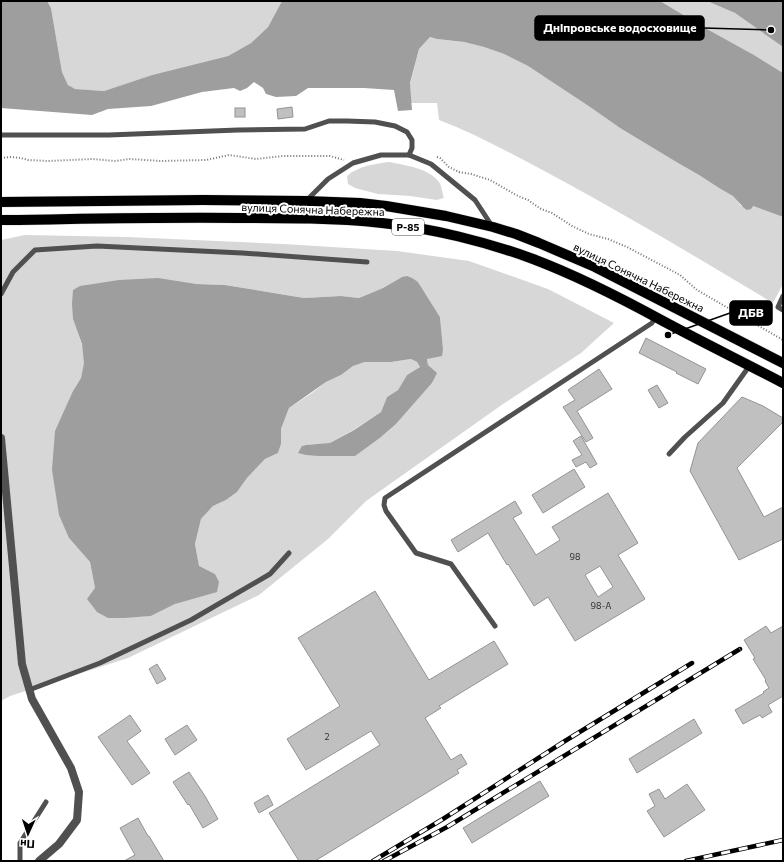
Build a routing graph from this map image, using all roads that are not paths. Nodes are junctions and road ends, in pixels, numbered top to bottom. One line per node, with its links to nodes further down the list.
1 (1, 135): 2 (lane)
2 (409, 155): 3 (lane); 6 (lane)
3 (306, 201): 4 (main road, вулиця Сонячна Набережна / Р-85); 6 (main road, вулиця Сонячна Набережна / Р-85)
4 (1, 202)
5 (1, 220): 11 (main road, вулиця Сонячна Набережна / Р-85)
6 (493, 227): 12 (main road, вулиця Сонячна Набережна / Р-85)
7 (367, 262): 8 (lane)
8 (1, 294)
9 (783, 296): 10 (lane)
10 (783, 310)
11 (655, 317): 13 (main road, вулиця Сонячна Набережна / Р-85); 18 (lane)
12 (783, 363)
13 (750, 365): 14 (main road, вулиця Сонячна Набережна / Р-85); 16 (lane)
14 (783, 383)
15 (1, 438): 19 (street)
16 (669, 454)
17 (289, 553): 19 (lane)
18 (495, 626)
19 (29, 690): 22 (street)
20 (46, 802): 21 (lane)
21 (20, 861)
22 (39, 861)

